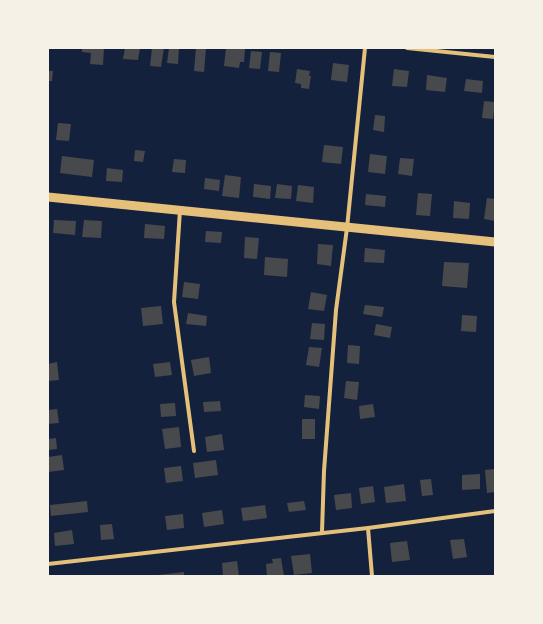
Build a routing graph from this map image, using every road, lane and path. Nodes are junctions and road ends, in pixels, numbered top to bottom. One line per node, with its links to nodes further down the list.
1 (365, 48): 6 (street)
2 (407, 48): 3 (street)
3 (495, 57)
4 (48, 197): 5 (main road)
5 (180, 210): 6 (main road); 8 (street)
6 (347, 228): 7 (main road); 11 (street)
7 (495, 242)
8 (194, 451)
9 (495, 511): 10 (street)
10 (368, 528): 11 (street); 13 (street)
11 (322, 532): 12 (street)
12 (48, 564)
13 (372, 576)

